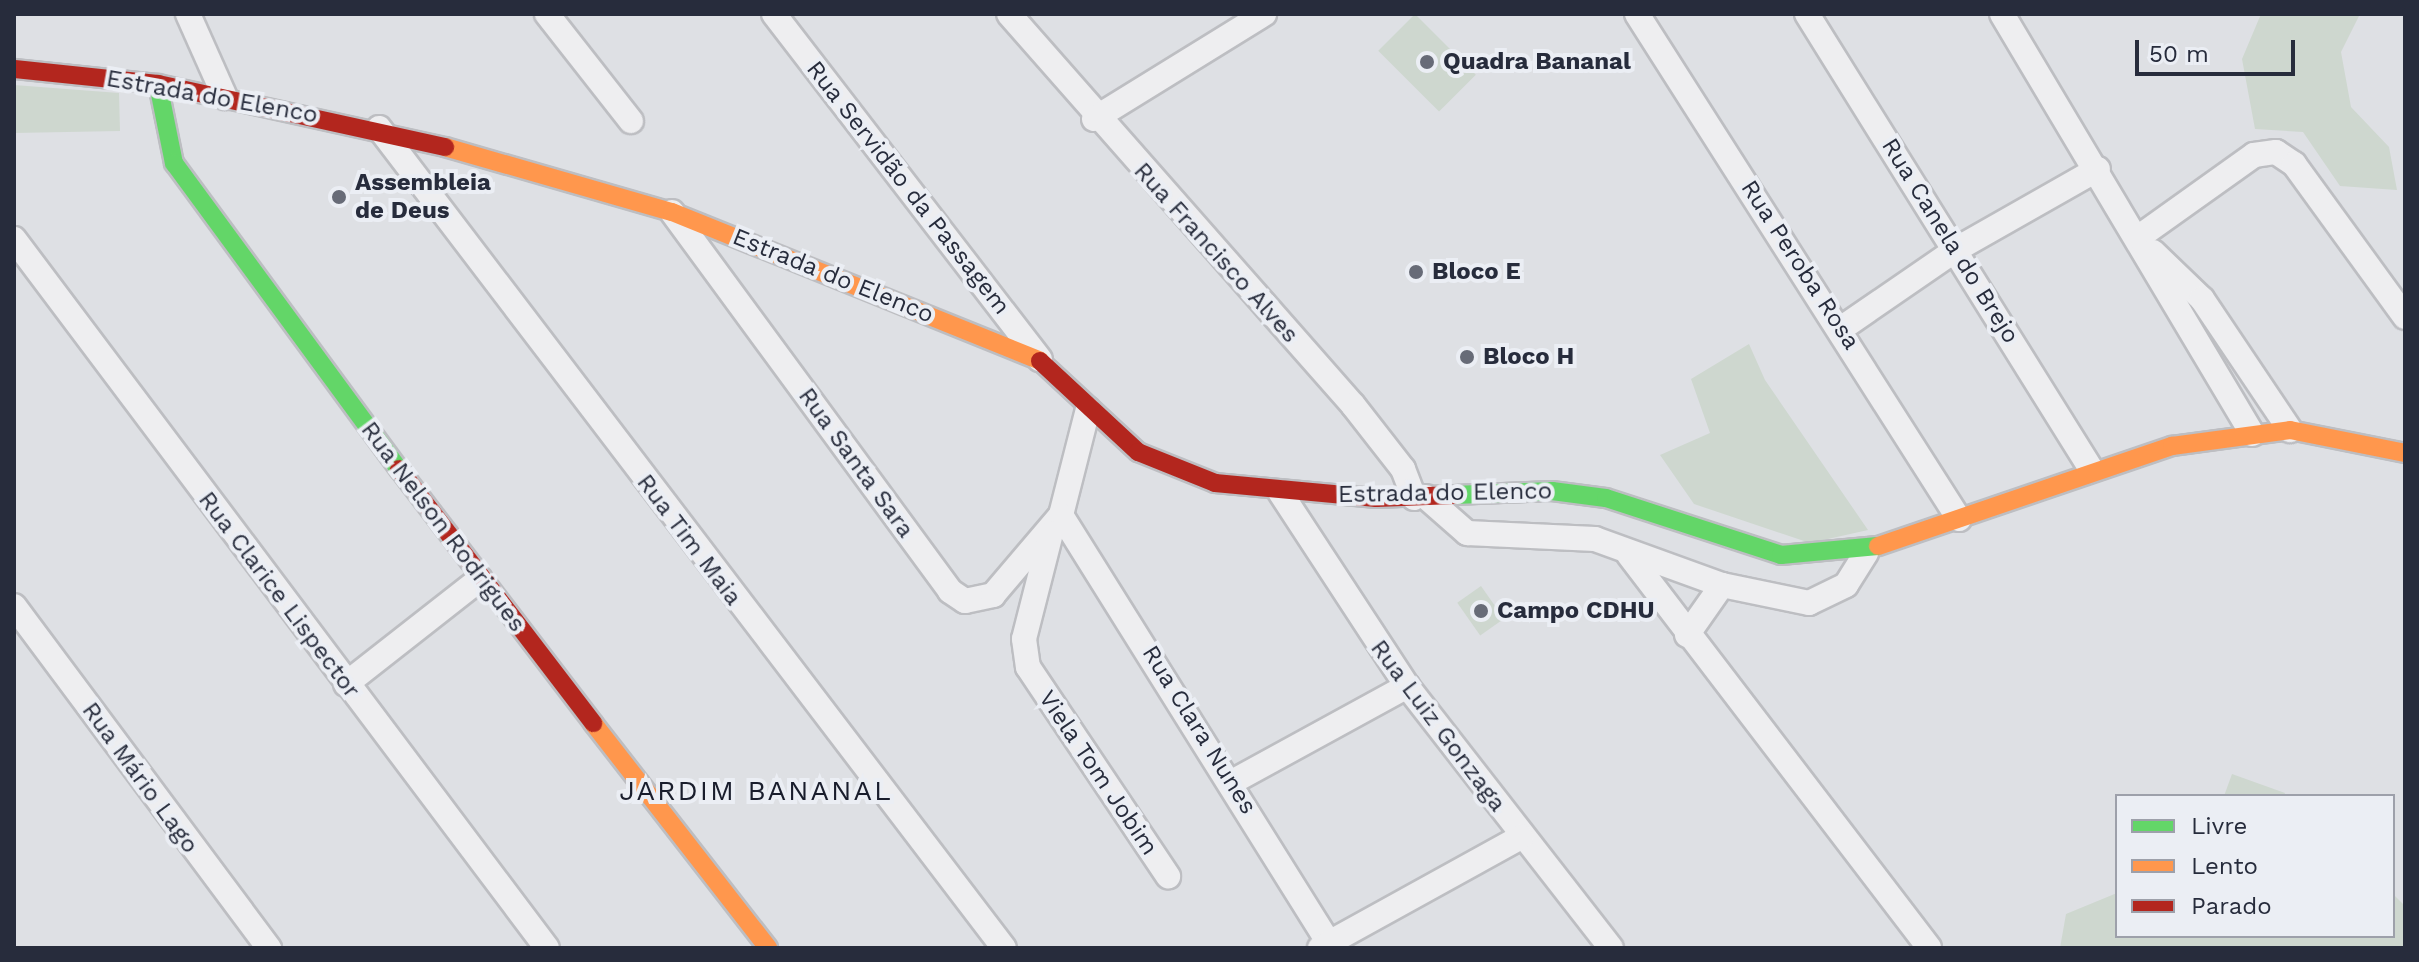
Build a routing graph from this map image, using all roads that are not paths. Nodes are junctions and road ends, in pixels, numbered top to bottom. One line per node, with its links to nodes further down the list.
1 (547, 14): 13 (street)
2 (774, 14): 22 (street, Rua Servidão da Passagem)
3 (1009, 14): 12 (street, Rua Francisco Alves)
4 (1264, 14): 12 (street)
5 (1637, 14): 21 (street, Rua Peroba Rosa)
6 (1807, 14): 19 (street, Rua Canela do Brejo)
7 (2002, 14): 15 (street)
8 (194, 17): 11 (street)
9 (14, 69): 10 (street, Estrada do Elenco)
10 (158, 84): 11 (street, Estrada do Elenco); 34 (street, Rua Nelson Rodrigues)
11 (225, 97): 14 (street, Estrada do Elenco)
12 (1094, 119): 29 (street, Rua Francisco Alves)
13 (631, 121)
14 (379, 128): 16 (street, Estrada do Elenco); 47 (street, Rua Tim Maia)
15 (2098, 169): 18 (street); 19 (street)
16 (672, 212): 22 (street, Estrada do Elenco); 31 (street, Rua Santa Sara)
17 (14, 239): 38 (street, Rua Clarice Lispector)
18 (2142, 241): 20 (street); 24 (street); 25 (street)
19 (1957, 249): 21 (street); 27 (street, Rua Canela do Brejo)
20 (2405, 317)
21 (1842, 328): 30 (street, Rua Peroba Rosa)
22 (1042, 362): 23 (street, Estrada do Elenco)
23 (1088, 409): 28 (street, Estrada do Elenco); 31 (street, Viela Tom Jobim)
24 (2290, 430): 25 (street, Estrada do Elenco); 26 (street, Estrada do Elenco)
25 (2252, 434): 27 (street, Estrada do Elenco)
26 (2405, 453)
27 (2091, 469): 30 (street, Estrada do Elenco)
28 (1280, 492): 29 (street, Estrada do Elenco); 39 (street, Rua Luiz Gonzaga)
29 (1420, 497): 32 (street, Estrada do Elenco); 33 (street)
30 (1959, 519): 32 (street, Estrada do Elenco)
31 (1056, 523): 40 (street, Rua Clara Nunes); 42 (street, Viela Tom Jobim)
32 (1866, 553): 35 (street)
33 (1629, 555): 35 (street); 37 (street)
34 (480, 579): 38 (street); 46 (street, Rua Nelson Rodrigues)
35 (1722, 585): 37 (street)
36 (14, 606): 44 (street, Rua Mário Lago)
37 (1687, 635): 49 (street)
38 (346, 684): 45 (street, Rua Clarice Lispector)
39 (1407, 686): 40 (street); 41 (street, Rua Luiz Gonzaga)
40 (1232, 782): 43 (street, Rua Clara Nunes)
41 (1521, 837): 43 (street); 48 (street, Rua Luiz Gonzaga)
42 (1168, 876)
43 (1327, 946)
44 (269, 948)
45 (547, 948)
46 (768, 948)
47 (1004, 948)
48 (1611, 948)
49 (1929, 948)

